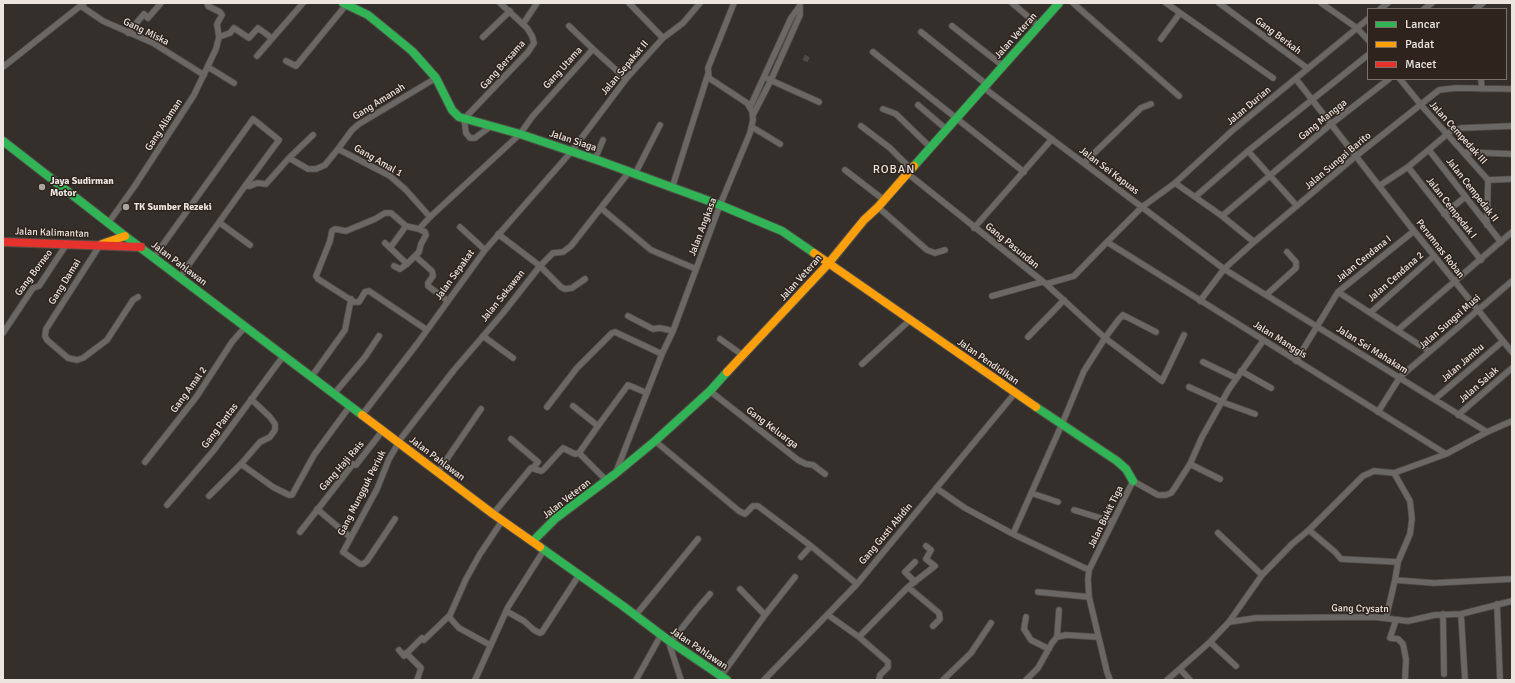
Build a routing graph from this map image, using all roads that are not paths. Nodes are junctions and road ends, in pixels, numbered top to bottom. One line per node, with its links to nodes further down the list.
1 (161, 3): 27 (street)
2 (207, 3): 29 (street, Gang Aliaman)
3 (303, 3): 36 (street)
4 (537, 3): 21 (street)
5 (629, 3): 31 (street)
6 (700, 3): 31 (street, Jalan Sepakat II)
7 (734, 3): 43 (street)
8 (1012, 3): 24 (street)
9 (1073, 3): 58 (street)
10 (1166, 3): 19 (street)
11 (1219, 3): 42 (street, Gang Berkah)
12 (1321, 3): 25 (street)
13 (82, 4): 27 (street, Gang Miska); 39 (street)
14 (346, 4): 38 (street); 46 (street, Jalan Siaga)
15 (502, 4): 18 (street, Gang Bersama)
16 (1056, 4): 24 (street, Jalan Veteran)
17 (800, 5): 45 (street); 50 (street)
18 (510, 11): 21 (street, Gang Bersama); 30 (street)
19 (1180, 13): 32 (street); 47 (street)
20 (1367, 20): 25 (street, Jalan Durian)
21 (523, 24): 68 (street, Gang Bersama)
22 (569, 26): 34 (street)
23 (952, 26): 40 (street)
24 (1038, 26): 40 (street, Jalan Veteran)
25 (1357, 28): 33 (street); 42 (street, Jalan Durian)
26 (921, 32): 55 (street, Jalan Sei Kapuas)
27 (128, 33): 44 (street, Gang Miska)
28 (270, 36): 29 (street)
29 (219, 37): 41 (street, Gang Aliaman)
30 (483, 37)
31 (663, 38): 49 (street, Jalan Sepakat II)
32 (1161, 39)
33 (1367, 39)
34 (592, 49): 49 (street, Gang Utama); 76 (street, Gang Utama)
35 (873, 52): 67 (street)
36 (257, 56)
37 (1367, 56): 59 (street)
38 (286, 60)
39 (3, 66)
40 (1003, 66): 55 (street, Jalan Veteran)
41 (208, 67): 44 (street, Gang Aliaman); 54 (street)
42 (1307, 68): 48 (street, Jalan Durian)
43 (708, 72): 64 (street); 105 (street)
44 (204, 75): 117 (street, Gang Aliaman)
45 (764, 77): 50 (street); 64 (street)
46 (436, 78): 68 (street, Jalan Siaga); 84 (street, Gang Amanah)
47 (1273, 78)
48 (1296, 78): 59 (street, Perumnas Roban); 102 (street, Jalan Durian)
49 (626, 79): 87 (street, Jalan Sepakat II)
50 (771, 80): 60 (street); 66 (street)
51 (1388, 80): 69 (street, Gang Mangga)
52 (1401, 80): 63 (street, Jalan Cempedak III)
53 (1482, 80): 56 (street)
54 (234, 83)
55 (985, 86): 67 (street, Jalan Veteran); 79 (street, Jalan Sei Kapuas)
56 (1482, 89): 57 (street, Jalan Sungai Barito); 63 (street, Jalan Sungai Barito)
57 (1512, 89)
58 (1179, 96)
59 (1312, 99): 69 (street, Perumnas Roban); 86 (street)
60 (819, 102)
61 (1151, 104): 93 (street)
62 (918, 105): 75 (street)
63 (1420, 105): 77 (street, Jalan Cempedak III); 90 (street, Jalan Sungai Barito)
64 (750, 107): 66 (street, Jalan Angkasa)
65 (882, 109): 83 (street)
66 (753, 115): 74 (street, Jalan Angkasa)
67 (956, 118): 75 (street, Jalan Veteran); 97 (street)
68 (464, 119): 71 (street, Jalan Siaga); 71 (street)
69 (1331, 124): 90 (street, Perumnas Roban); 99 (street, Gang Mangga)
70 (660, 125): 98 (street, Jalan Sekawan)
71 (491, 126): 76 (street, Jalan Siaga)
72 (861, 126): 96 (street, Gang Pasundan)
73 (1512, 126): 77 (street)
74 (752, 127): 82 (street); 109 (street, Jalan Angkasa)
75 (946, 129): 83 (street, Jalan Veteran)
76 (520, 134): 87 (street, Jalan Siaga); 116 (street)
77 (1447, 134): 85 (street); 88 (street, Jalan Cempedak III)
78 (313, 135): 91 (street)
79 (1052, 139): 93 (street, Jalan Sei Kapuas); 97 (street)
80 (603, 140): 92 (street)
81 (3, 141): 117 (street, Jalan Pahlawan)
82 (780, 144)
83 (930, 147): 96 (street, Jalan Veteran)
84 (338, 149): 91 (street, Gang Amal 1); 116 (street, Gang Amal 1)
85 (1429, 150): 94 (street); 107 (street, Jalan Cempedak II)
86 (1248, 151): 99 (street); 106 (street)
87 (571, 152): 92 (street, Jalan Siaga); 126 (street, Jalan Sepakat)
88 (1464, 152): 89 (street); 101 (street, Jalan Cempedak III)
89 (1512, 154)
90 (1356, 156): 104 (street, Perumnas Roban); 110 (street, Jalan Sungai Barito)
91 (288, 158): 103 (street)
92 (595, 159): 98 (street, Jalan Siaga)
93 (1084, 163): 113 (street, Jalan Sei Kapuas)
94 (1408, 167): 104 (street); 114 (street, Jalan Cempedak I)
95 (845, 170): 108 (street)
96 (909, 171): 108 (street, Jalan Veteran); 122 (street, Gang Pasundan)
97 (1024, 172): 122 (street)
98 (632, 173): 105 (street, Jalan Siaga); 112 (street, Jalan Sekawan)
99 (1270, 176): 110 (street); 115 (street, Gang Mangga)
100 (1512, 179): 101 (street, Jalan Cempedak III)
101 (1488, 180): 119 (street)
102 (1175, 183): 106 (street); 113 (street, Jalan Durian)
103 (245, 186): 118 (street); 143 (street)
104 (1379, 186): 124 (street, Perumnas Roban)
105 (672, 188): 109 (street, Jalan Siaga)
106 (1195, 196): 115 (street)
107 (1465, 197): 114 (street); 119 (street, Jalan Cempedak II)
108 (884, 200): 111 (street, Jalan Veteran)
109 (720, 205): 146 (street, Jalan Siaga); 149 (street, Jalan Angkasa)
110 (1297, 206): 130 (street, Jalan Sungai Barito)
111 (878, 207): 139 (street); 146 (street, Jalan Veteran)
112 (602, 208): 148 (street, Jalan Sekawan); 149 (street)
113 (1142, 208): 129 (street); 150 (street, Jalan Sei Kapuas)
114 (1444, 214): 144 (street, Jalan Cempedak I)
115 (1222, 216): 130 (street)
116 (430, 217): 123 (street)
117 (109, 222): 127 (street, Jalan Pahlawan)
118 (220, 222): 135 (street); 151 (street)
119 (1487, 225): 131 (street, Jalan Cempedak II)
120 (406, 226): 123 (street); 137 (street); 160 (street)
121 (460, 228): 138 (street)
122 (974, 228): 155 (street, Gang Pasundan)
123 (419, 229): 141 (street)
124 (1414, 231): 142 (street, Perumnas Roban); 156 (street, Jalan Cendana I)
125 (1512, 232): 131 (street)
126 (498, 234): 138 (street, Jalan Sepakat); 148 (street)
127 (125, 236): 134 (street, Jalan Kalimantan); 136 (street, Jalan Pahlawan)
128 (3, 242): 132 (street, Jalan Kalimantan)
129 (1107, 242): 155 (street); 163 (street, Jalan Manggis)
130 (1254, 242): 150 (street, Jalan Sungai Barito)
131 (1501, 242): 144 (street)
132 (66, 244): 134 (street, Jalan Kalimantan); 174 (street, Gang Borneo)
133 (385, 244): 137 (street)
134 (100, 245): 136 (street, Jalan Kalimantan); 159 (street, Gang Damai)
135 (250, 245)
136 (140, 247): 143 (street, Jalan Pahlawan)
137 (390, 248): 145 (street)
138 (485, 250): 162 (street, Jalan Sepakat)
139 (945, 250)
140 (1287, 252): 157 (street)
141 (416, 256): 145 (street); 162 (street)
142 (1434, 256): 154 (street, Perumnas Roban); 165 (street, Jalan Cendana 2)
143 (154, 257): 151 (street, Jalan Pahlawan)
144 (1481, 260): 154 (street)
145 (407, 264): 147 (street)
146 (828, 264): 167 (street, Jalan Pendidikan); 187 (street, Jalan Veteran)
147 (394, 266)
148 (540, 266): 152 (street); 177 (street, Jalan Sekawan)
149 (696, 269): 172 (street, Jalan Angkasa)
150 (1224, 269): 157 (street, Jalan Sei Mahakam); 163 (street, Jalan Sungai Barito)
151 (180, 277): 169 (street, Jalan Pahlawan)
152 (585, 279)
153 (1512, 281): 164 (street, Jalan Sungai Musi)
154 (1454, 282): 164 (street, Perumnas Roban); 171 (street)
155 (1044, 283): 158 (street); 161 (street, Gang Pasundan)
156 (1338, 292): 165 (street); 168 (street, Jalan Cendana I)
157 (1266, 295): 168 (street, Jalan Sei Mahakam)
158 (992, 296)
159 (138, 297)
160 (351, 299): 170 (street); 194 (street)
161 (1064, 300): 178 (street); 179 (street, Gang Pasundan)
162 (448, 301): 170 (street, Jalan Sepakat)
163 (1200, 301): 181 (street, Jalan Manggis)
164 (1477, 310): 182 (street, Perumnas Roban); 183 (street, Jalan Sungai Musi)
165 (1370, 313): 171 (street)
166 (628, 316): 172 (street)
167 (910, 320): 191 (street); 201 (street, Jalan Pendidikan)
168 (1317, 326): 189 (street, Jalan Cendana I); 195 (street, Jalan Sei Mahakam)
169 (245, 327): 186 (street, Jalan Pahlawan); 224 (street, Gang Amal 2)
170 (427, 330): 212 (street, Jalan Sepakat)
171 (1398, 330): 183 (street)
172 (673, 331): 185 (street, Jalan Angkasa)
173 (1156, 332): 179 (street)
174 (3, 333)
175 (1184, 335): 179 (street, Gang Pasundan)
176 (379, 336): 202 (street)
177 (483, 336): 188 (street); 221 (street, Jalan Sekawan)
178 (1028, 337)
179 (1105, 338): 215 (street)
180 (720, 339): 187 (street)
181 (1263, 340): 189 (street, Jalan Manggis); 193 (street, Jalan Bukit Tiga)
182 (1503, 341): 184 (street, Perumnas Roban); 204 (street, Jalan Jambu)
183 (1429, 351): 195 (street, Jalan Sungai Musi)
184 (1512, 352)
185 (662, 354): 200 (street, Jalan Angkasa); 208 (street)
186 (284, 355): 194 (street, Jalan Pahlawan); 203 (street, Gang Pantas)
187 (744, 356): 199 (street, Jalan Veteran)
188 (513, 358)
189 (1296, 361): 210 (street, Jalan Manggis)
190 (1203, 362): 196 (street)
191 (862, 364)
192 (1512, 368): 213 (street, Jalan Salak)
193 (1242, 371): 196 (street, Jalan Bukit Tiga); 198 (street)
194 (312, 376): 202 (street, Jalan Pahlawan)
195 (1400, 377): 204 (street, Jalan Sei Mahakam); 210 (street, Jalan Sungai Musi)
196 (1236, 378): 205 (street, Jalan Bukit Tiga)
197 (1189, 387): 205 (street)
198 (1271, 388)
199 (710, 391): 220 (street, Jalan Veteran); 231 (street, Gang Keluarga)
200 (648, 393): 216 (street); 230 (street, Jalan Angkasa)
201 (1015, 393): 215 (street, Jalan Pendidikan); 235 (street, Gang Gusti Abidin)
202 (334, 394): 206 (street, Jalan Pahlawan)
203 (251, 399): 225 (street); 239 (street, Gang Pantas)
204 (1435, 399): 213 (street, Jalan Sei Mahakam)
205 (1222, 402): 211 (street); 226 (street, Jalan Bukit Tiga)
206 (350, 406): 212 (street, Jalan Pahlawan); 225 (street)
207 (573, 406): 216 (street)
208 (547, 407)
209 (481, 409): 228 (street)
210 (1378, 412): 223 (street, Jalan Manggis)
211 (1255, 414)
212 (362, 415): 217 (street, Jalan Pahlawan)
213 (1458, 415): 218 (street, Jalan Sei Mahakam)
214 (1512, 421): 218 (street)
215 (1062, 424): 234 (street, Jalan Pendidikan); 236 (street)
216 (598, 426): 222 (street)
217 (383, 430): 221 (street, Jalan Pahlawan); 240 (street, Gang Haji Rais)
218 (1487, 432): 223 (street)
219 (511, 439): 227 (street)
220 (655, 441): 230 (street, Jalan Veteran); 253 (street)
221 (399, 443): 228 (street, Jalan Pahlawan); 250 (street, Gang Mungguk Periuk)
222 (579, 453): 227 (street); 233 (street)
223 (1446, 454): 229 (street)
224 (144, 462)
225 (241, 464): 237 (street)
226 (1190, 464): 232 (street); 234 (street, Jalan Bukit Tiga)
227 (533, 468): 242 (street)
228 (438, 472): 242 (street, Jalan Pahlawan)
229 (1394, 473): 246 (street); 258 (street)
230 (615, 474): 233 (street, Jalan Veteran)
231 (825, 474)
232 (1220, 479)
233 (606, 480): 252 (street, Jalan Veteran)
234 (1133, 481): 245 (street, Jalan Bukit Tiga)
235 (936, 488): 249 (street); 266 (street, Gang Gusti Abidin)
236 (1031, 493): 238 (street); 249 (street)
237 (209, 496)
238 (1058, 502)
239 (167, 505)
240 (317, 508): 247 (street, Gang Haji Rais); 250 (street)
241 (1074, 510): 245 (street)
242 (493, 514): 244 (street, Jalan Pahlawan)
243 (396, 519): 250 (street, Gang Mungguk Periuk)
244 (502, 521): 252 (street, Jalan Pahlawan); 278 (street)
245 (1113, 522): 259 (street, Jalan Bukit Tiga)
246 (1309, 530): 258 (street); 261 (street)
247 (300, 532)
248 (1218, 533): 261 (street)
249 (1013, 534): 259 (street)
250 (350, 537)
251 (698, 538): 281 (street)
252 (533, 541): 255 (street, Jalan Pahlawan)
253 (811, 546): 256 (street); 266 (street)
254 (926, 546): 265 (street)
255 (544, 550): 260 (street, Jalan Pahlawan); 275 (street)
256 (801, 557)
257 (915, 562): 265 (street)
258 (1398, 562): 264 (street)
259 (1089, 570): 271 (street, Jalan Bukit Tiga)
260 (579, 575): 275 (street); 281 (street, Jalan Pahlawan)
261 (1262, 575): 285 (street)
262 (795, 577): 279 (street)
263 (1512, 579): 264 (street)
264 (1395, 580): 283 (street)
265 (915, 582): 267 (street)
266 (857, 584): 280 (street, Gang Gusti Abidin)
267 (908, 587): 287 (street); 289 (street)
268 (740, 589): 279 (street)
269 (1038, 592): 271 (street)
270 (710, 594): 292 (street)
271 (1089, 597): 291 (street, Jalan Bukit Tiga)
272 (1512, 601): 273 (street, Gang Crysatn)
273 (1497, 604): 277 (street, Gang Crysatn); 315 (street)
274 (1059, 610): 290 (street)
275 (506, 611): 294 (street)
276 (1443, 614): 277 (street, Gang Crysatn); 284 (street, Gang Crysatn); 300 (street)
277 (1461, 614): 314 (street)
278 (450, 615): 294 (street); 297 (street)
279 (765, 615): 301 (street)
280 (828, 615): 289 (street); 306 (street, Gang Gusti Abidin)
281 (635, 616): 288 (street, Jalan Pahlawan)
282 (1026, 617): 295 (street)
283 (1386, 618): 284 (street, Gang Crysatn); 285 (street, Gang Crysatn)
284 (1396, 620): 313 (street)
285 (1229, 622): 293 (street)
286 (991, 623): 308 (street)
287 (933, 626)
288 (661, 635): 292 (street, Jalan Pahlawan); 304 (street)
289 (859, 637): 307 (street)
290 (1058, 637): 291 (street); 295 (street)
291 (1098, 637): 310 (street, Jalan Bukit Tiga)
292 (669, 641): 301 (street, Jalan Pahlawan); 305 (street)
293 (1210, 642): 298 (street); 299 (street)
294 (490, 645): 303 (street)
295 (1049, 649): 309 (street)
296 (399, 650): 297 (street)
297 (406, 653): 302 (street)
298 (1236, 666)
299 (1180, 669): 311 (street); 312 (street)
300 (1444, 674)
301 (724, 678)
302 (417, 680)
303 (475, 680)
304 (636, 680)
305 (681, 680)
306 (764, 680)
307 (879, 680)
308 (943, 680)
309 (1026, 680)
310 (1110, 680)
311 (1167, 680)
312 (1190, 680)
313 (1405, 680)
314 (1465, 680)
315 (1500, 680)

